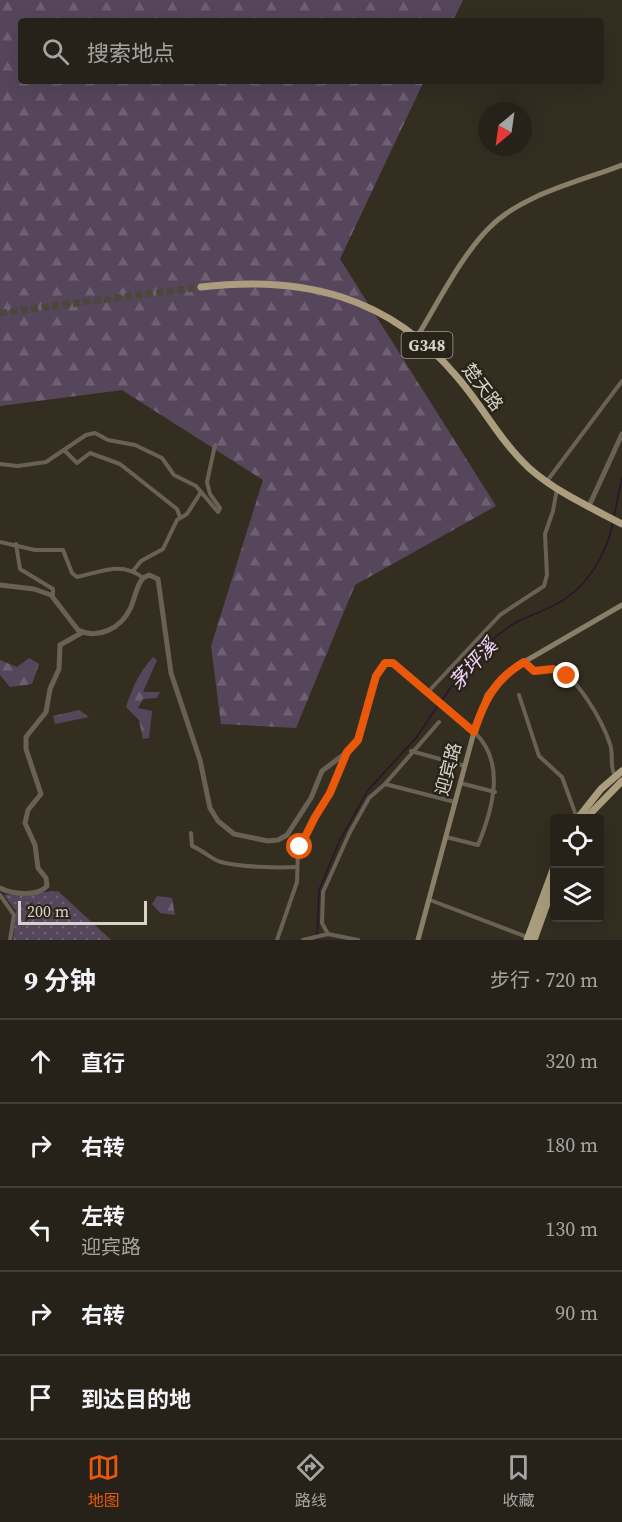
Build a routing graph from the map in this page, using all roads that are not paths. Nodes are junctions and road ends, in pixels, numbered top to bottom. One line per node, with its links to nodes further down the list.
1 (622, 165): 3 (main road)
2 (201, 287): 3 (highway, 楚天路 / G348)
3 (417, 337): 9 (highway, 楚天路 / G348)
4 (622, 381): 9 (street)
5 (622, 434): 12 (street)
6 (215, 445): 11 (street)
7 (64, 450): 8 (street); 11 (street); 13 (street)
8 (0, 464)
9 (547, 482): 10 (highway, 楚天路 / G348)
10 (557, 489): 12 (highway, 楚天路 / G348); 24 (street)
11 (201, 492): 13 (street)
12 (589, 506): 14 (highway, 楚天路 / G348)
13 (180, 517): 17 (street)
14 (622, 524)
15 (0, 542): 16 (street)
16 (16, 544): 17 (street); 20 (street)
17 (134, 571): 18 (street)
18 (143, 578): 22 (street); 29 (street)
19 (0, 585): 20 (street)
20 (53, 597): 22 (street)
21 (622, 605): 23 (main road, 迎宾路)
22 (83, 632): 43 (street)
23 (524, 662): 27 (main road, 迎宾路); 31 (street)
24 (430, 694): 27 (street); 29 (street)
25 (519, 695): 36 (street)
26 (439, 722): 28 (street)
27 (474, 732): 30 (main road, 迎宾路); 34 (street)
28 (411, 751): 30 (street); 33 (street)
29 (347, 752): 41 (street)
30 (465, 765): 32 (main road, 迎宾路)
31 (621, 778): 37 (highway); 38 (highway)
32 (460, 783): 34 (street); 35 (main road, 迎宾路)
33 (385, 784): 35 (street); 47 (street)
34 (495, 792): 40 (street)
35 (455, 802): 40 (main road, 迎宾路)
36 (575, 814)
37 (581, 814)
38 (590, 814)
39 (191, 833): 41 (street)
40 (446, 837): 46 (main road, 迎宾路)
41 (297, 867): 50 (street)
42 (555, 868): 48 (highway)
43 (0, 888)
44 (0, 895): 49 (street)
45 (550, 895): 48 (highway)
46 (430, 900): 48 (street); 53 (main road, 迎宾路)
47 (328, 934): 51 (street); 52 (street)
48 (531, 939)
49 (10, 940)
50 (277, 940)
51 (303, 940)
52 (358, 940)
53 (418, 940)

